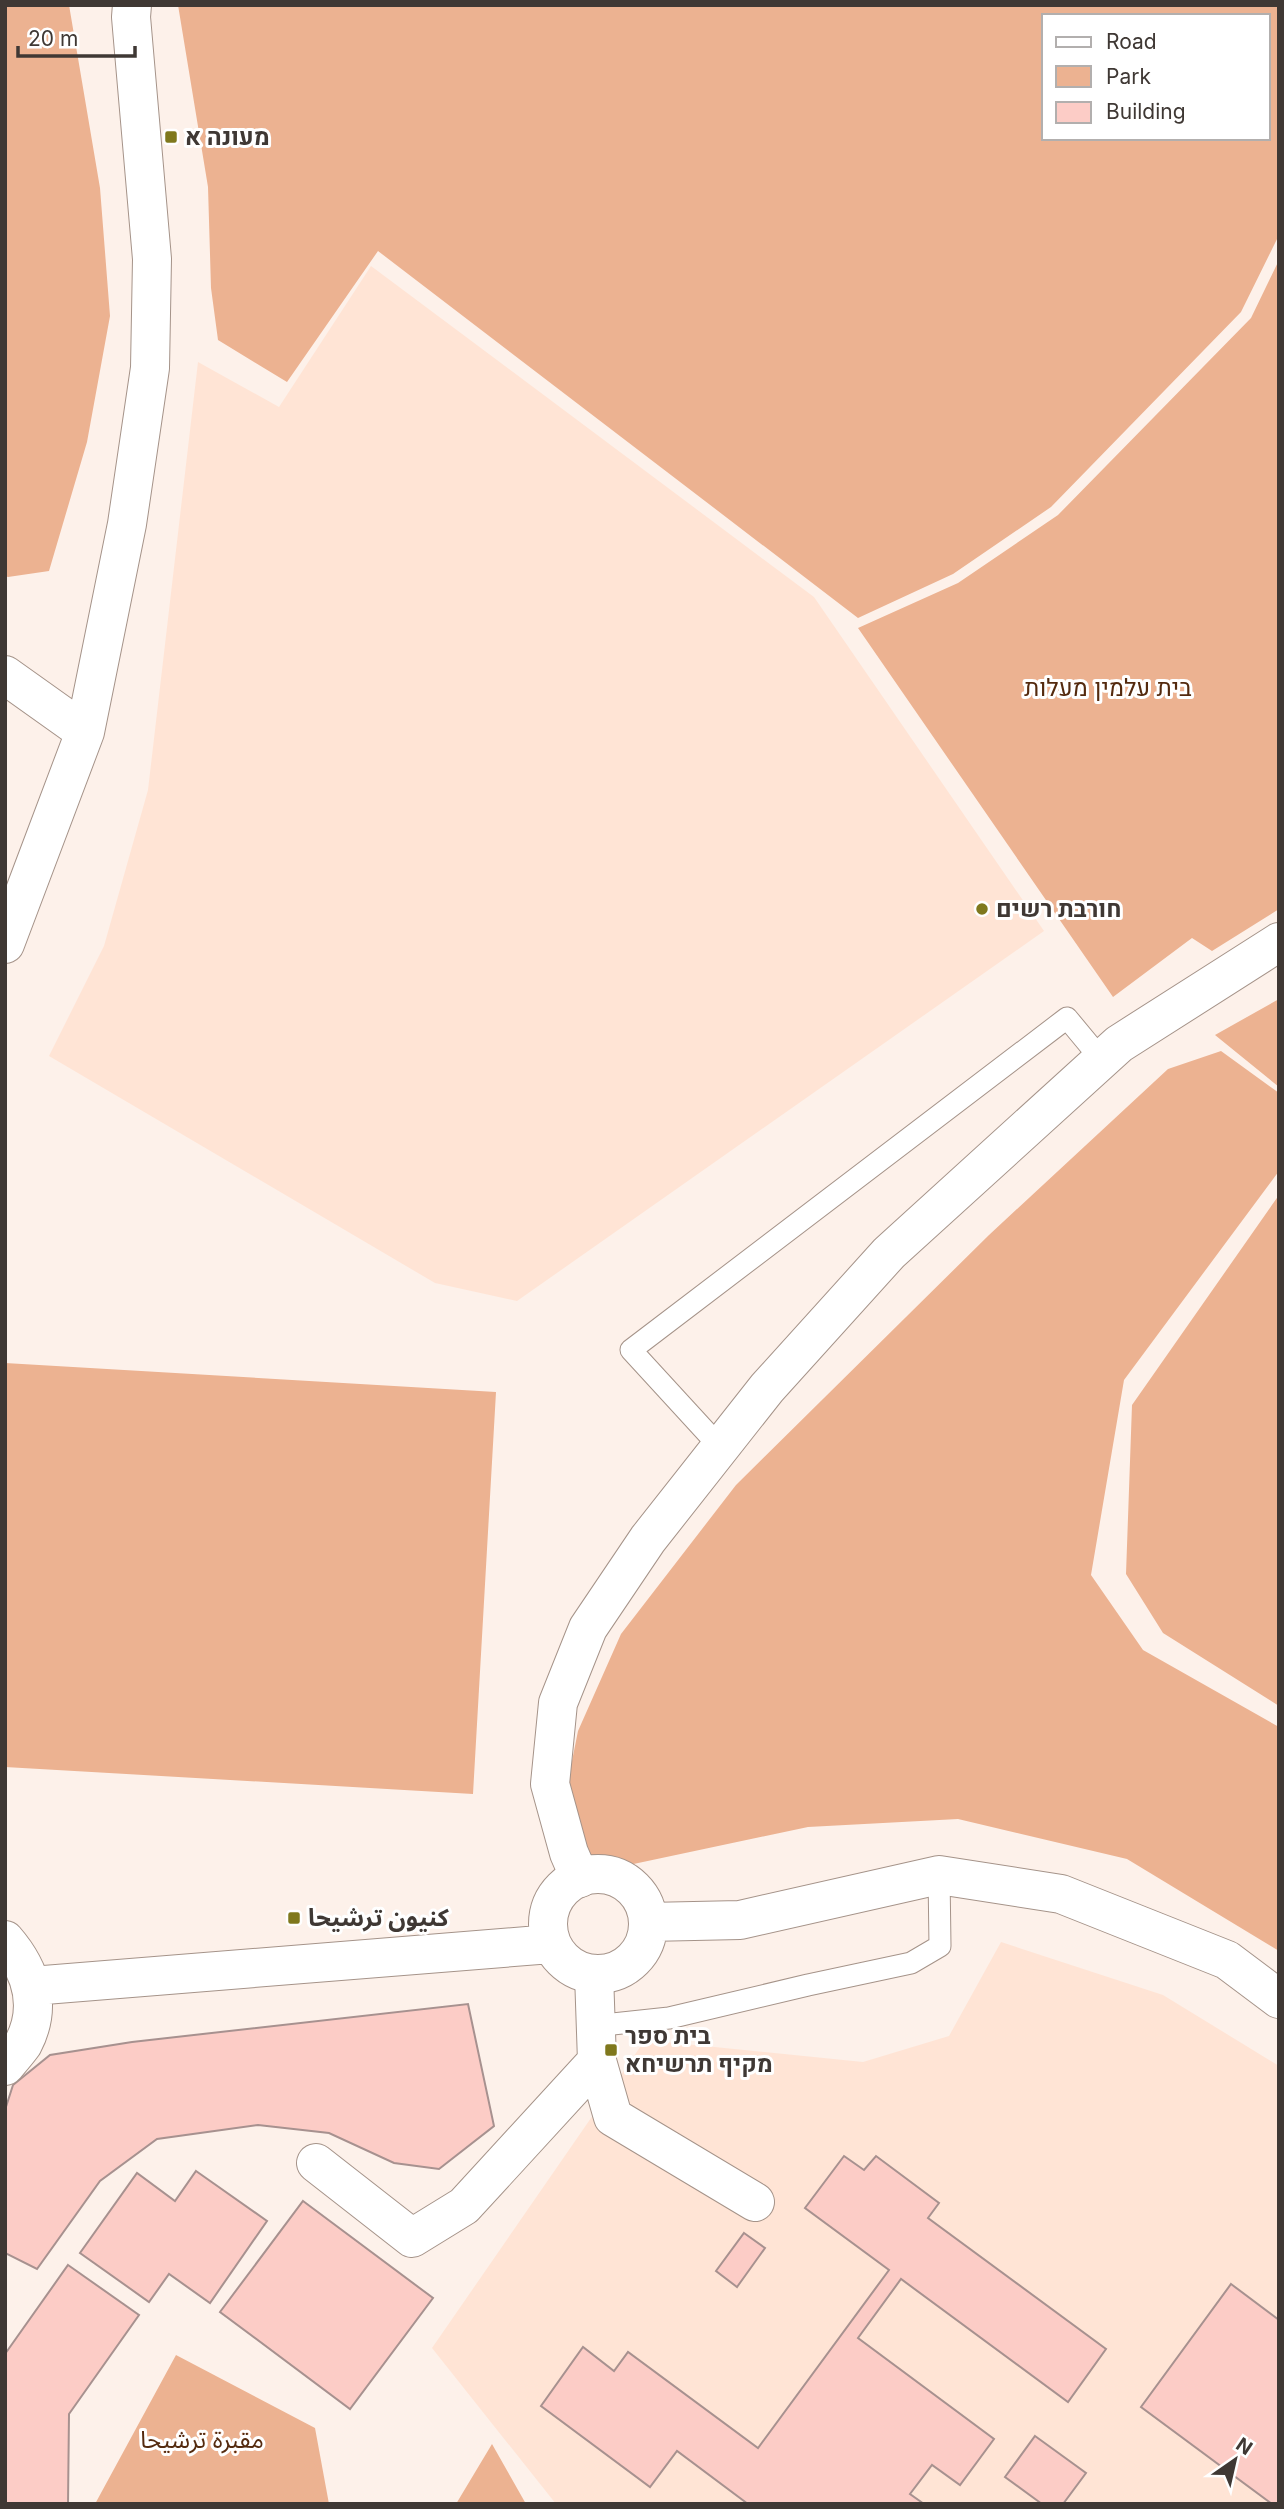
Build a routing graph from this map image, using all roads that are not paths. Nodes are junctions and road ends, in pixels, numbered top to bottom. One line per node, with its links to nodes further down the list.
1 (132, 5): 3 (main road)
2 (5, 675): 3 (main road)
3 (85, 732): 5 (main road)
4 (1279, 942): 6 (main road)
5 (5, 944)
6 (1101, 1059): 7 (main road); 7 (lane)
7 (720, 1447): 9 (main road)
8 (939, 1875): 10 (main road); 15 (main road); 16 (lane)
9 (580, 1878): 10 (main road); 12 (main road)
10 (648, 1922): 13 (main road)
11 (5, 1940): 14 (main road)
12 (551, 1944): 13 (main road); 14 (main road)
13 (594, 1973): 16 (main road)
14 (32, 1986): 17 (main road)
15 (1279, 1998)
16 (596, 2043): 18 (main road); 19 (main road)
17 (5, 2066)
18 (316, 2163)
19 (755, 2202)

